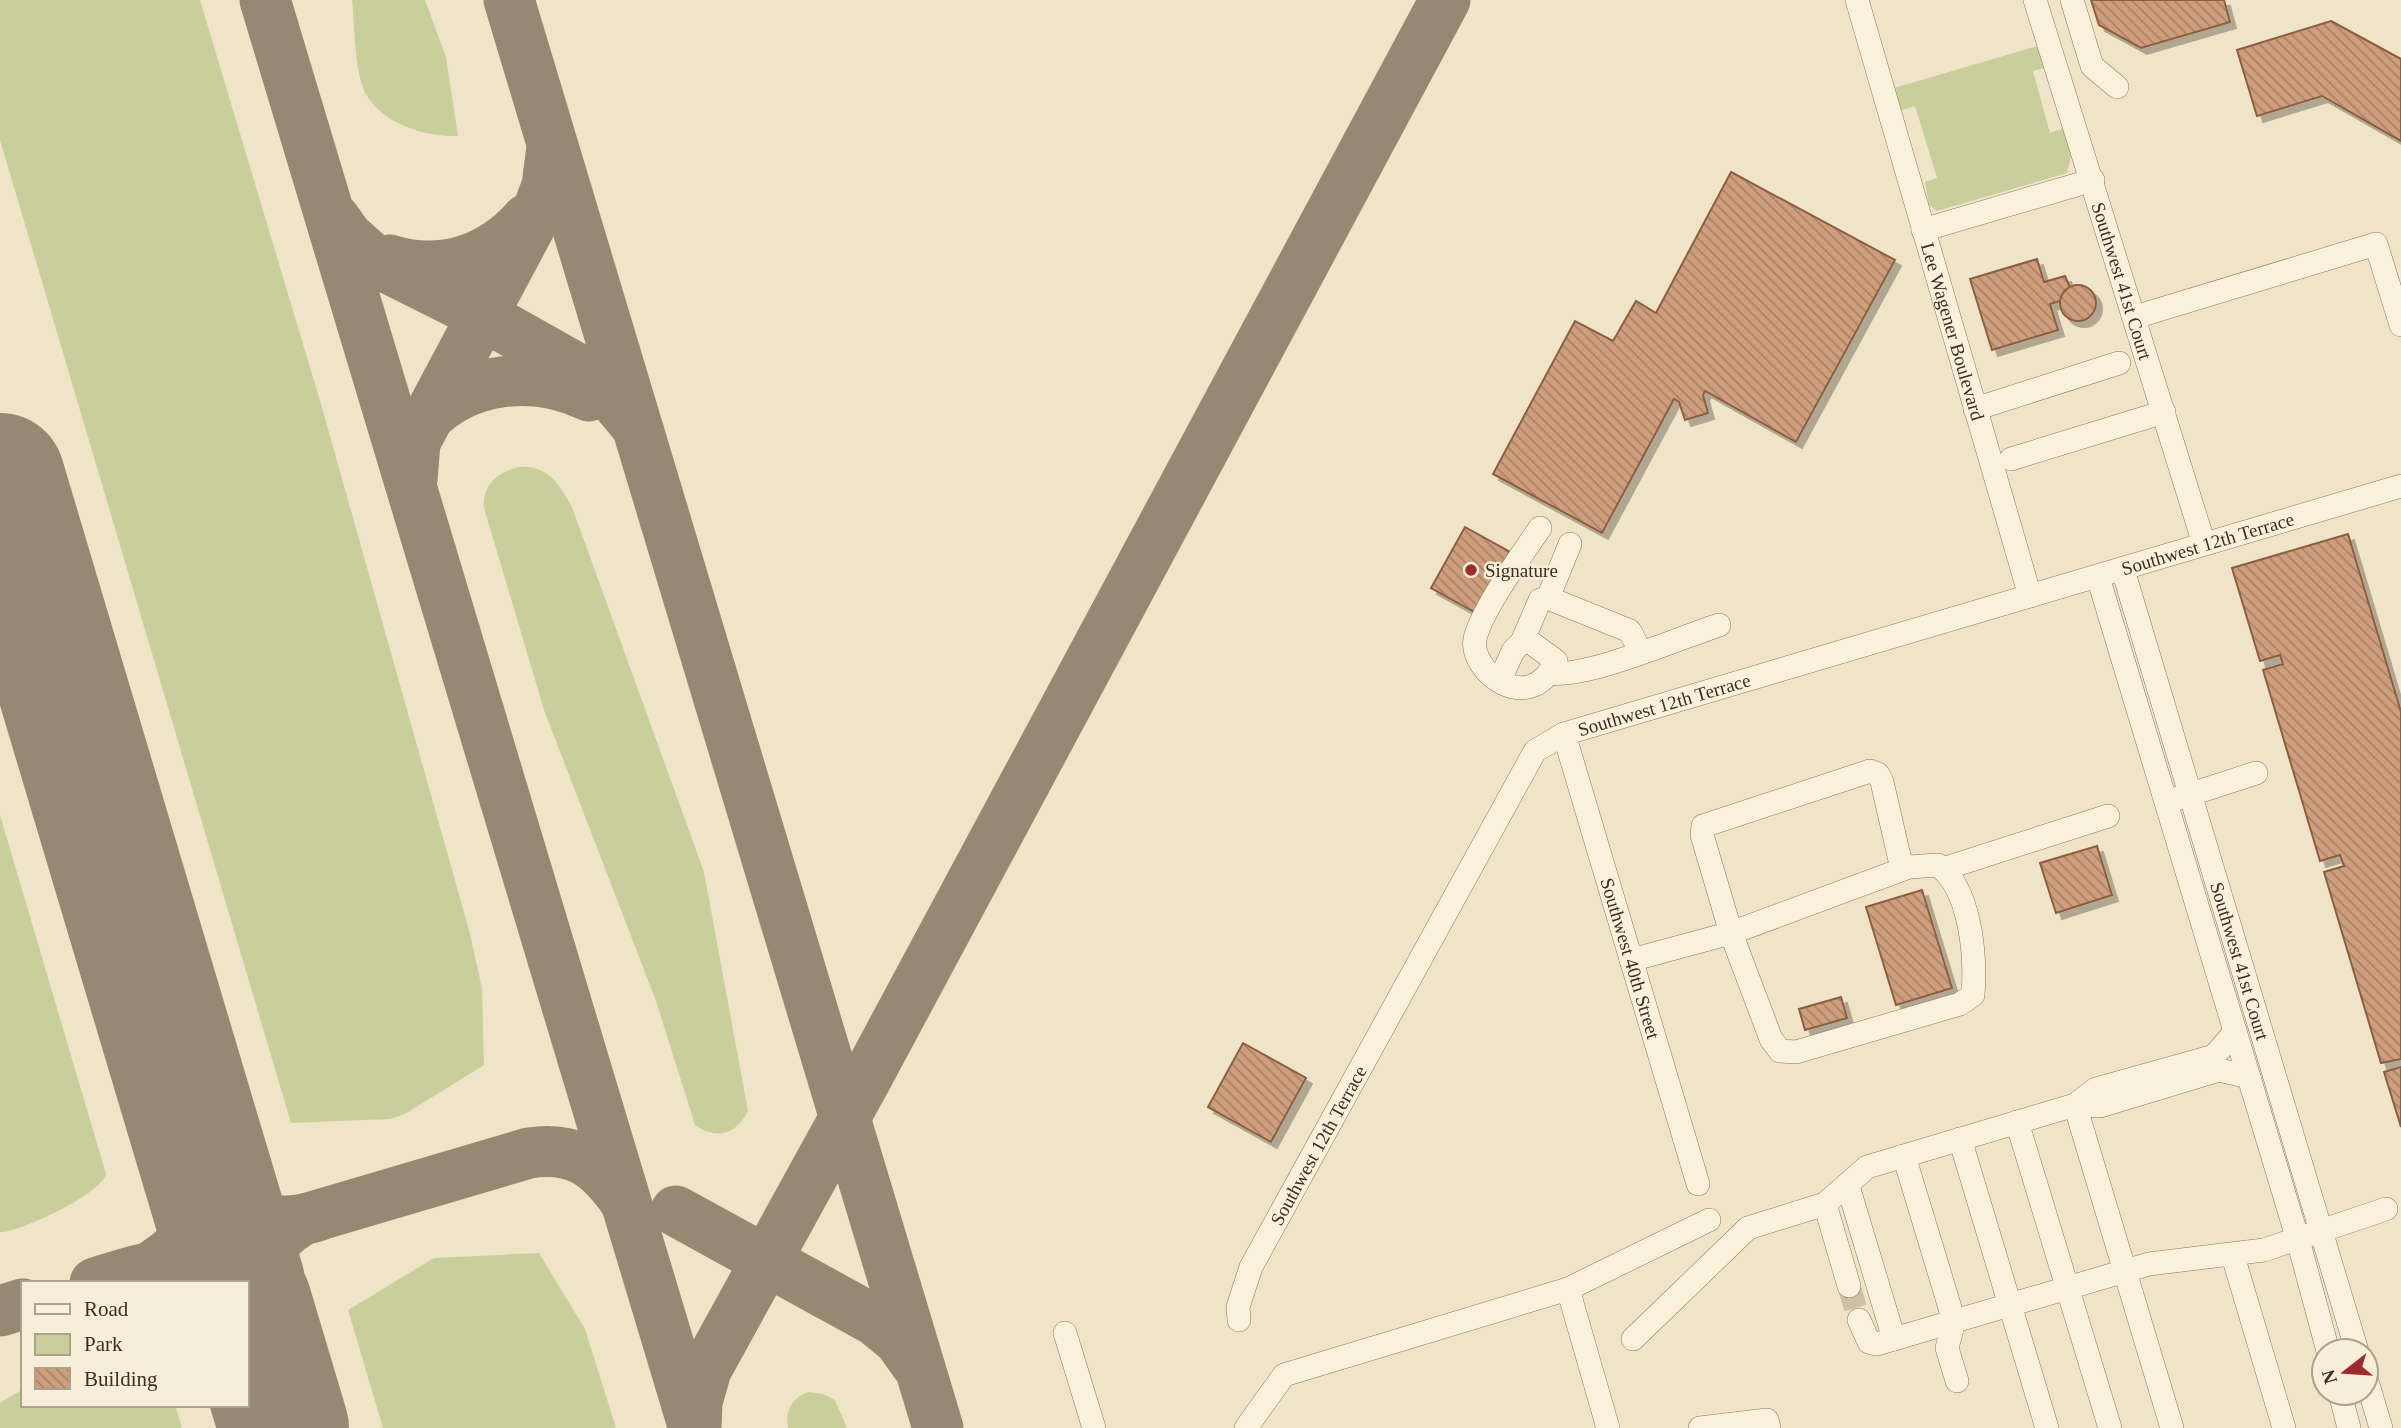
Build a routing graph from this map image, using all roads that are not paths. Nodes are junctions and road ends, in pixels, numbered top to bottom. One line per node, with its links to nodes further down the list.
1 (1857, 0): 6 (street, Lee Wagener Boulevard)
2 (2072, 0): 4 (street)
3 (2038, 8): 5 (street, Southwest 41st Court)
4 (2117, 87)
5 (2093, 180): 6 (street); 7 (street, Southwest 41st Court)
6 (1923, 230): 10 (street, Lee Wagener Boulevard)
7 (2135, 317): 8 (street); 11 (street, Southwest 41st Court)
8 (2401, 325)
9 (2119, 363): 10 (street)
10 (1975, 409): 19 (street, Lee Wagener Boulevard)
11 (2164, 412): 12 (street); 16 (street, Southwest 41st Court)
12 (2011, 459)
13 (2401, 486): 16 (street, Southwest 12th Terrace)
14 (1540, 528): 25 (street)
15 (1570, 544): 20 (street)
16 (2204, 544): 17 (street, Southwest 12th Terrace)
17 (2123, 570): 18 (street, Southwest 12th Terrace); 28 (street, Southwest 41st Court)
18 (2098, 577): 19 (street, Southwest 12th Terrace); 29 (street, Southwest 41st Court)
19 (2030, 596): 26 (street, Southwest 12th Terrace)
20 (1548, 598): 22 (street); 23 (street)
21 (1719, 625): 23 (street)
22 (1522, 642): 24 (street); 25 (street)
23 (1640, 651): 24 (street)
24 (1550, 673): 25 (street)
25 (1500, 680)
26 (1564, 734): 34 (street, Southwest 40th Street); 54 (street, Southwest 12th Terrace)
27 (2256, 773): 28 (street)
28 (2190, 794): 29 (street); 46 (street, Southwest 41st Court)
29 (2166, 802): 35 (street, Southwest 41st Court)
30 (2108, 816): 32 (street)
31 (1902, 869): 32 (street); 33 (street); 33 (street)
32 (1943, 869): 33 (street)
33 (1731, 933): 34 (street)
34 (1631, 960): 41 (street, Southwest 40th Street)
35 (2235, 1032): 36 (street, Southwest 41st Court); 37 (street)
36 (2249, 1077): 37 (street); 47 (street, Southwest 41st Court)
37 (2075, 1105): 38 (street); 49 (street)
38 (2017, 1122): 39 (street); 51 (street)
39 (1960, 1139): 40 (street); 53 (street)
40 (1904, 1156): 42 (street); 56 (street)
41 (1698, 1184)
42 (1848, 1186): 43 (street); 61 (street)
43 (1825, 1204): 50 (street); 60 (street)
44 (2386, 1209): 46 (street)
45 (1709, 1220): 52 (street)
46 (2320, 1231): 47 (street); 59 (street, Southwest 41st Court)
47 (2298, 1240): 48 (street); 58 (street, Southwest 41st Court)
48 (2233, 1256): 49 (street); 73 (street)
49 (2125, 1271): 51 (street); 72 (street)
50 (1849, 1286)
51 (2068, 1288): 53 (street); 71 (street)
52 (1568, 1289): 66 (street); 67 (street)
53 (2010, 1305): 56 (street); 70 (street)
54 (1238, 1314)
55 (1859, 1320): 61 (street)
56 (1954, 1321): 61 (street); 62 (street)
57 (1065, 1333): 65 (street)
58 (2324, 1337)
59 (2353, 1337)
60 (1633, 1339)
61 (1894, 1339)
62 (1957, 1381)
63 (2344, 1407): 74 (street)
64 (2375, 1407): 75 (street)
65 (1094, 1428)
66 (1246, 1428)
67 (1608, 1428)
68 (1700, 1428): 69 (street)
69 (1769, 1428)
70 (2047, 1428)
71 (2110, 1428)
72 (2172, 1428)
73 (2284, 1428)
74 (2349, 1428)
75 (2381, 1428)

